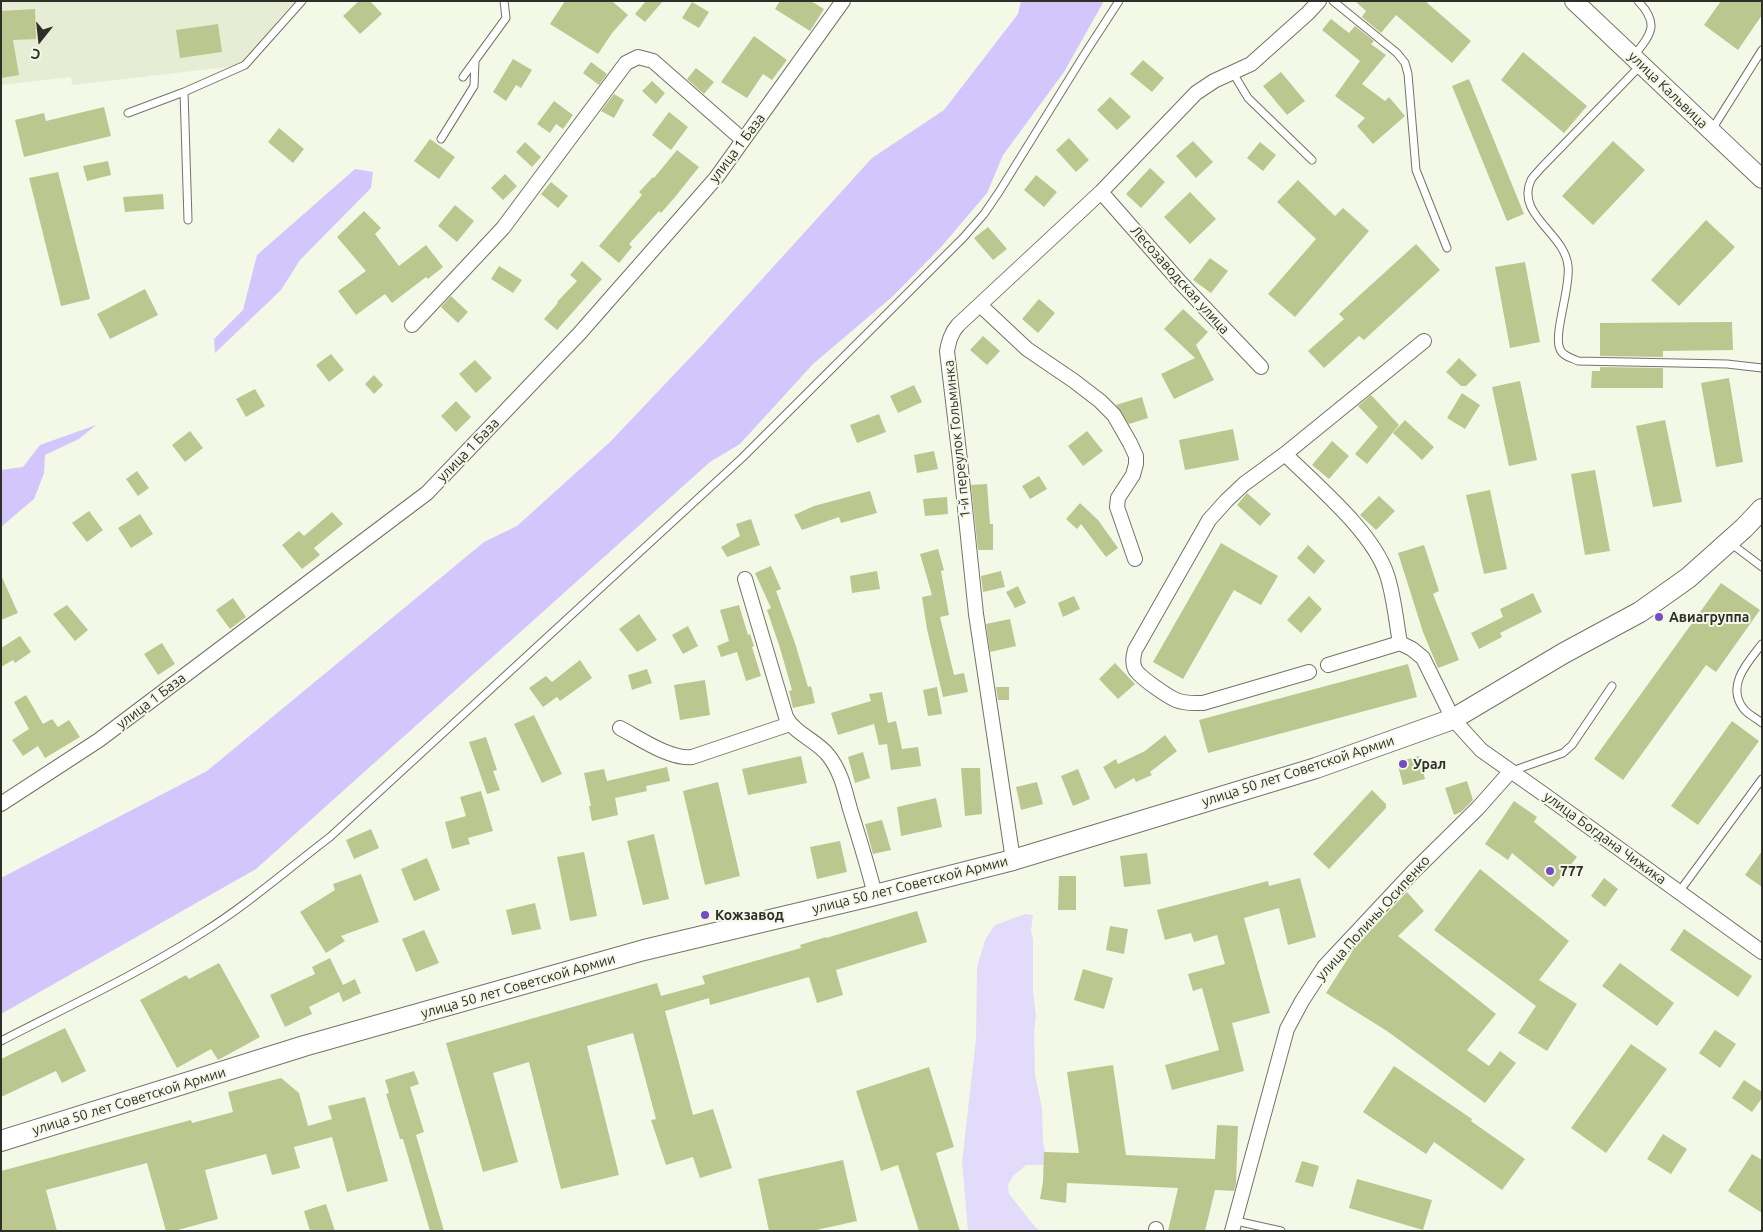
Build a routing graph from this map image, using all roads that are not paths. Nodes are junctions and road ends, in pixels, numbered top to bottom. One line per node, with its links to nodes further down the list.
1 (302, 1): 14 (lane)
2 (504, 1): 10 (lane)
3 (843, 1): 18 (street, улица 1 База)
4 (1119, 1): 51 (lane)
5 (1319, 1): 12 (street, 1-й переулок Гольминка)
6 (1333, 1): 23 (lane)
7 (1574, 1): 11 (street, улица Кальвица)
8 (1638, 1): 11 (lane)
9 (1762, 50): 16 (lane)
10 (475, 60): 13 (lane); 17 (lane)
11 (1637, 61): 16 (street, улица Кальвица); 28 (lane)
12 (1233, 73): 19 (lane); 21 (street, 1-й переулок Гольминка)
13 (463, 77)
14 (184, 92): 15 (lane); 22 (lane)
15 (128, 113)
16 (1711, 132): 20 (street, улица Кальвица)
17 (441, 139)
18 (744, 140): 25 (street); 46 (street, улица 1 База)
19 (1312, 160)
20 (1762, 179)
21 (1101, 192): 24 (street, 1-й переулок Гольминка); 27 (street, Лесозаводская улица)
22 (188, 220)
23 (1447, 248)
24 (980, 305): 32 (street); 47 (street, 1-й переулок Гольминка)
25 (412, 325)
26 (1424, 342): 29 (street)
27 (1260, 367)
28 (1762, 368)
29 (1285, 454): 35 (street); 38 (street)
30 (1762, 509): 31 (main road, улица 50 лет Советской Армии)
31 (1729, 542): 33 (lane); 40 (main road, улица 50 лет Советской Армии)
32 (1135, 559)
33 (1762, 567)
34 (745, 579): 42 (street)
35 (1400, 644): 37 (street); 40 (street)
36 (1762, 644): 41 (lane)
37 (1328, 665)
38 (1309, 672)
39 (1612, 686): 44 (lane)
40 (1453, 719): 44 (street, улица Богдана Чижика); 47 (main road, улица 50 лет Советской Армии)
41 (1762, 723)
42 (790, 724): 43 (street); 49 (street)
43 (620, 728)
44 (1510, 772): 48 (street, улица Богдана Чижика); 53 (street, улица Полины Осипенко)
45 (1762, 780): 48 (lane)
46 (1, 804)
47 (1013, 860): 49 (main road, улица 50 лет Советской Армии)
48 (1679, 892): 50 (street, улица Богдана Чижика)
49 (874, 895): 52 (main road, улица 50 лет Советской Армии)
50 (1762, 952)
51 (1, 1041)
52 (1, 1141)
53 (1234, 1226): 54 (lane)
54 (1280, 1231)

